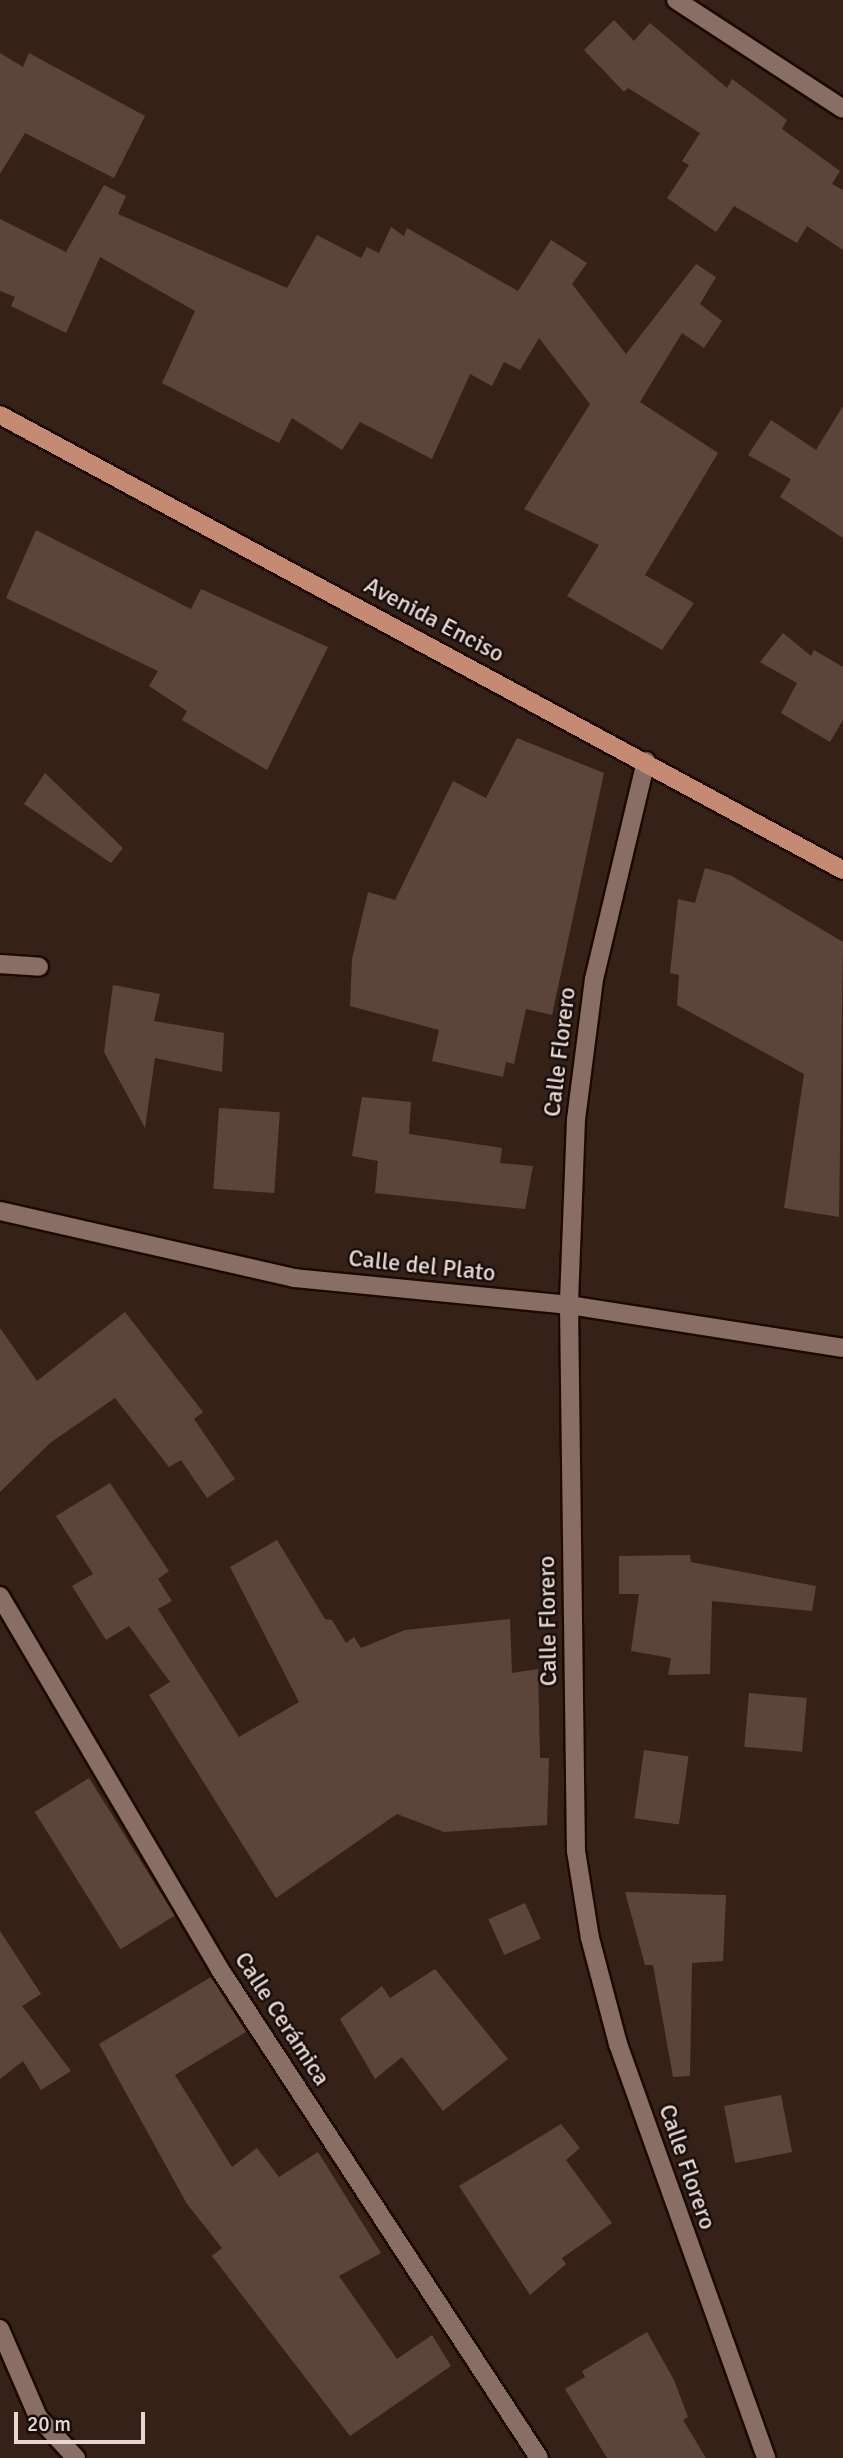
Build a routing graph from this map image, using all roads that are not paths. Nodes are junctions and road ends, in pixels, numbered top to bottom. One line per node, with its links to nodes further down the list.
1 (676, 0): 2 (street)
2 (843, 108)
3 (0, 415): 4 (main road, Avenida Enciso)
4 (646, 761): 5 (main road, Avenida Enciso); 9 (street, Calle Florero)
5 (843, 870)
6 (0, 964): 7 (street)
7 (39, 967)
8 (0, 1211): 9 (street, Calle del Plato)
9 (569, 1305): 10 (street, Calle del Plato); 15 (street, Calle Florero)
10 (843, 1348)
11 (0, 1596): 14 (street, Calle Cerámica)
12 (0, 2329): 13 (street)
13 (76, 2458)
14 (539, 2458)
15 (766, 2458)

